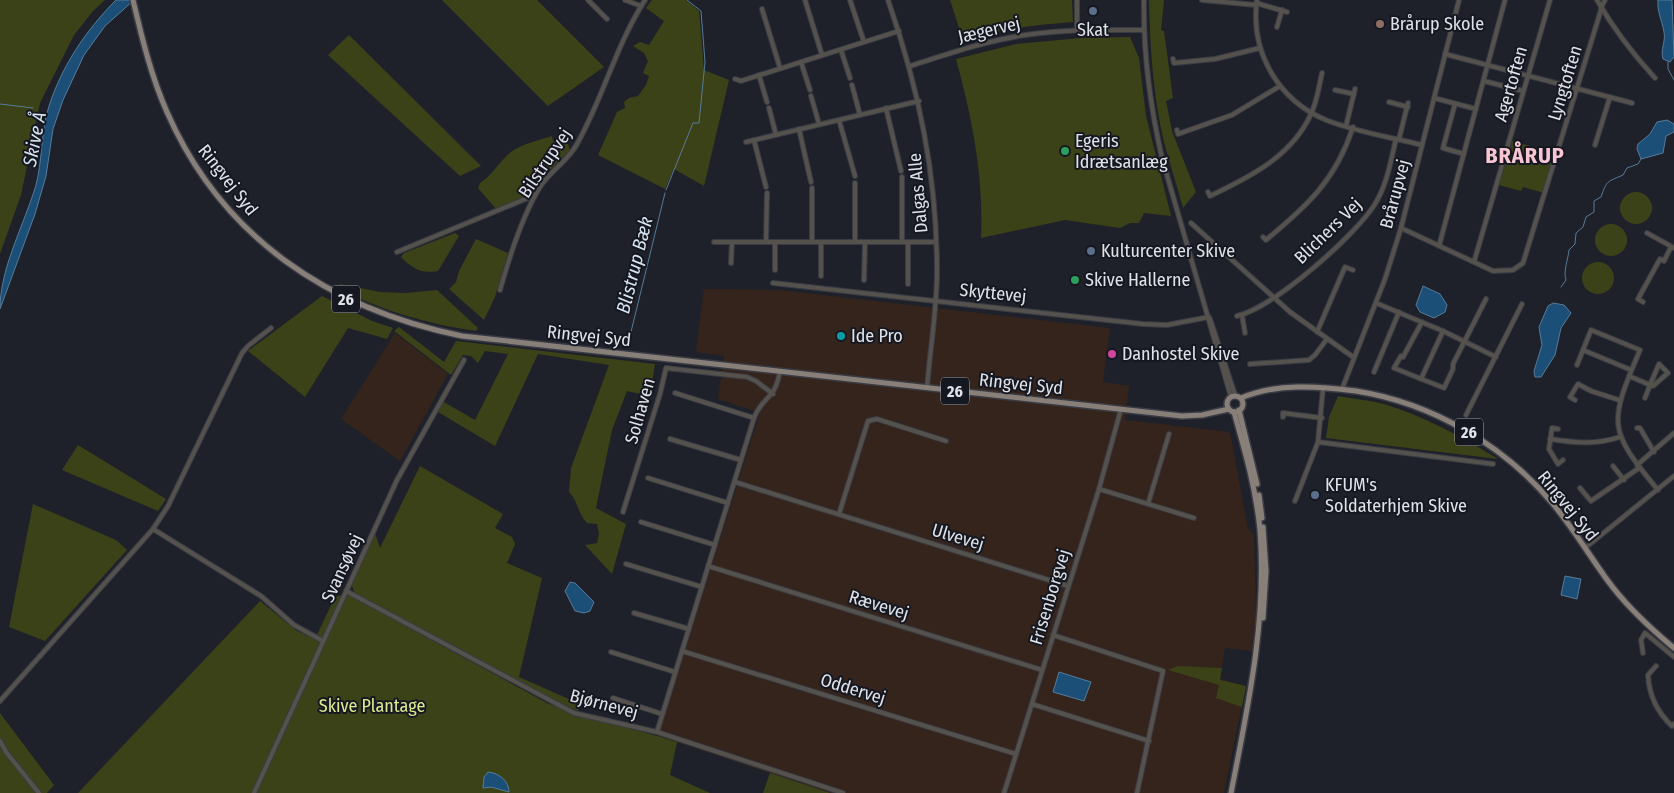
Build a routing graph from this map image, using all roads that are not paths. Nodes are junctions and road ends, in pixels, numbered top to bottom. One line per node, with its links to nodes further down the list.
1 (132, 0): 135 (main road, Ringvej Syd / 26)
2 (588, 0): 22 (street)
3 (625, 0): 17 (street)
4 (645, 0): 17 (street, Bilstrupvej)
5 (805, 0): 31 (street)
6 (850, 0): 27 (street)
7 (888, 0): 26 (street, Dalgas Alle)
8 (1077, 0): 24 (street)
9 (1144, 0): 25 (street)
10 (1202, 0): 16 (street)
11 (1459, 0): 30 (street, Brårupvej)
12 (1505, 0): 34 (street)
13 (1550, 0): 39 (street, Agertoften)
14 (1597, 0): 19 (street)
15 (1605, 0): 19 (street, Lyngtoften)
16 (1256, 3): 20 (street); 28 (street)
17 (641, 6): 85 (street, Bilstrupvej)
18 (762, 9): 36 (street)
19 (1601, 9): 41 (street); 46 (street, Lyngtoften)
20 (1282, 10): 21 (street); 23 (street)
21 (1287, 12)
22 (607, 19)
23 (1277, 27)
24 (1077, 30): 25 (street, Jægervej); 35 (street, Jægervej)
25 (1144, 30): 120 (street)
26 (898, 31): 27 (street); 35 (street, Dalgas Alle)
27 (864, 42): 29 (street)
28 (1260, 48): 32 (street); 45 (street)
29 (841, 50): 31 (street); 40 (street)
30 (1445, 54): 34 (street); 52 (street, Brårupvej)
31 (822, 56): 33 (street)
32 (1173, 59)
33 (801, 62): 36 (street); 47 (street)
34 (1488, 65): 39 (street); 43 (street)
35 (910, 66): 53 (street, Dalgas Alle)
36 (780, 68): 38 (street)
37 (1322, 73): 61 (street)
38 (759, 75): 42 (street); 54 (street)
39 (1528, 76): 46 (street); 49 (street, Agertoften)
40 (850, 78)
41 (1655, 78)
42 (735, 79)
43 (1484, 81): 49 (street); 60 (street)
44 (852, 85): 62 (street)
45 (1280, 86): 61 (street); 68 (street)
46 (1578, 88): 51 (street); 104 (street, Lyngtoften)
47 (810, 90)
48 (1335, 90): 65 (street)
49 (1523, 91): 104 (street, Agertoften)
50 (811, 96): 64 (street)
51 (1610, 97): 56 (street); 74 (street)
52 (1434, 98): 57 (street); 73 (street, Brårupvej)
53 (918, 101): 59 (street); 100 (street, Dalgas Alle)
54 (767, 102)
55 (1389, 102): 70 (street, Blichers Vej)
56 (1632, 102)
57 (1455, 104): 60 (street); 75 (street)
58 (769, 108): 69 (street)
59 (886, 108): 62 (street); 76 (street)
60 (1476, 109): 75 (street)
61 (1312, 113): 65 (street); 83 (street)
62 (860, 115): 63 (street)
63 (840, 120): 64 (street); 77 (street)
64 (819, 124): 67 (street)
65 (1346, 126): 66 (street)
66 (1353, 128): 70 (street); 89 (street)
67 (799, 129): 69 (street); 79 (street)
68 (1177, 130)
69 (776, 135): 71 (street)
70 (1398, 139): 73 (street); 113 (street, Blichers Vej)
71 (754, 140): 72 (street); 81 (street)
72 (746, 142)
73 (1422, 145): 87 (street, Brårupvej)
74 (1595, 145)
75 (1464, 154): 101 (street)
76 (901, 171)
77 (855, 176)
78 (902, 177): 98 (street)
79 (811, 182)
80 (855, 183): 96 (street)
81 (766, 187)
82 (812, 188): 94 (street)
83 (1208, 192)
84 (767, 193): 92 (street)
85 (535, 195): 103 (street); 112 (street, Bilstrupvej)
86 (1190, 222): 113 (street)
87 (1401, 228): 101 (street, Lyngtoften); 117 (street, Brårupvej)
88 (1647, 233): 102 (street)
89 (1263, 236)
90 (714, 242): 91 (street)
91 (732, 242): 92 (street); 105 (street)
92 (766, 242): 93 (street)
93 (775, 242): 94 (street); 106 (street)
94 (812, 242): 95 (street)
95 (821, 242): 96 (street); 108 (street)
96 (855, 242): 97 (street)
97 (865, 242): 98 (street); 109 (street)
98 (902, 242): 99 (street)
99 (908, 242): 100 (street); 111 (street)
100 (936, 242): 115 (street, Dalgas Alle)
101 (1439, 246): 104 (street, Lyngtoften)
102 (1673, 247): 116 (street)
103 (397, 252)
104 (1474, 262)
105 (731, 263)
106 (775, 270)
107 (1353, 270): 124 (street)
108 (821, 276)
109 (864, 280)
110 (774, 283): 115 (street, Skyttevej)
111 (908, 284)
112 (500, 290)
113 (1273, 297): 124 (street); 125 (street, Blichers Vej)
114 (1486, 299): 127 (street)
115 (935, 301): 120 (street, Skyttevej); 140 (street, Dalgas Alle)
116 (1643, 302)
117 (1376, 303): 119 (street); 129 (street, Brårupvej)
118 (1522, 304): 130 (street)
119 (1399, 312): 121 (street); 136 (street)
120 (1209, 317): 145 (street)
121 (1422, 322): 123 (street); 138 (street)
122 (271, 328): 184 (street)
123 (1442, 331): 127 (street); 138 (street)
124 (1317, 332): 126 (street)
125 (1245, 333)
126 (1327, 339): 129 (street); 132 (street)
127 (1466, 342): 130 (street); 138 (street)
128 (1583, 350): 133 (street); 134 (street); 134 (street)
129 (1353, 357): 142 (street, Brårupvej)
130 (1496, 357): 151 (street)
131 (464, 360): 191 (street, Svansøvej)
132 (1250, 364)
133 (1577, 365)
134 (1631, 370): 137 (street)
135 (780, 371): 140 (main road, Ringvej Syd / 26); 144 (street)
136 (1374, 372)
137 (1629, 376): 139 (street); 148 (street)
138 (1421, 379)
139 (1650, 385): 139 (street); 146 (street)
140 (927, 388): 149 (main road, Ringvej Syd / 26)
141 (1324, 388): 142 (main road, Ringvej Syd / 26); 145 (main road, Ringvej Syd / 26); 154 (street)
142 (1342, 389): 186 (main road, Ringvej Syd / 26)
143 (675, 394): 153 (street)
144 (774, 394): 153 (street); 180 (street, Solhaven)
145 (1237, 398): 150 (main road, 26); 150 (main road)
146 (1645, 398)
147 (1576, 400): 148 (street)
148 (1620, 400): 159 (street)
149 (1121, 409): 150 (main road, Ringvej Syd / 26); 175 (street, Frisenborgvej)
150 (1232, 409): 218 (main road)
151 (1466, 415)
152 (1283, 417): 154 (street)
153 (754, 418): 165 (street)
154 (1322, 418): 163 (street)
155 (1637, 428): 164 (street)
156 (1558, 429): 160 (street)
157 (1674, 433): 164 (street)
158 (1169, 434): 179 (street)
159 (1620, 437): 160 (street); 169 (street)
160 (1550, 438): 166 (street)
161 (670, 439): 165 (street)
162 (946, 441): 181 (street)
163 (1318, 442): 167 (street); 177 (street)
164 (1654, 452): 169 (street)
165 (741, 460): 173 (street)
166 (1563, 460)
167 (1492, 464)
168 (1613, 466): 172 (street)
169 (1638, 466): 172 (street); 176 (street)
170 (1674, 476): 176 (street)
171 (648, 478): 178 (street)
172 (1624, 480): 174 (street)
173 (734, 482): 178 (street); 181 (street, Ulvevej)
174 (1580, 488)
175 (1099, 489): 179 (street); 189 (street, Frisenborgvej)
176 (1658, 490): 186 (street)
177 (1295, 501)
178 (728, 503): 185 (street)
179 (1148, 504): 182 (street)
180 (623, 512)
181 (839, 514): 189 (street, Ulvevej)
182 (1194, 518)
183 (641, 522): 185 (street)
184 (153, 529): 195 (street); 205 (street)
185 (715, 545): 188 (street)
186 (1585, 548): 196 (main road, Ringvej Syd / 26)
187 (626, 564): 190 (street)
188 (708, 566): 190 (street); 202 (street, Rævevej)
189 (1068, 586): 194 (street, Frisenborgvej)
190 (702, 587): 193 (street)
191 (346, 592): 195 (street, Svansøvej); 209 (street, Bjørnevej)
192 (634, 612): 193 (street)
193 (688, 629): 197 (street)
194 (1053, 635): 202 (street, Frisenborgvej); 211 (street)
195 (323, 641): 214 (street, Svansøvej)
196 (1674, 648)
197 (682, 651): 203 (street); 212 (street, Oddervej)
198 (611, 652): 203 (street)
199 (1643, 653): 200 (street)
200 (1674, 658)
201 (1656, 666): 208 (street)
202 (1042, 670): 206 (street, Frisenborgvej)
203 (675, 672): 207 (street)
204 (613, 698): 207 (street)
205 (0, 701)
206 (1032, 704): 211 (street); 212 (street, Frisenborgvej)
207 (662, 714): 209 (street)
208 (1674, 724)
209 (657, 732): 215 (street, Bjørnevej)
210 (0, 741): 213 (street)
211 (1149, 741): 217 (street)
212 (1016, 754): 216 (street, Frisenborgvej)
213 (39, 793)
214 (254, 793)
215 (843, 793)
216 (1004, 793)
217 (1137, 793)
218 (1231, 793)

